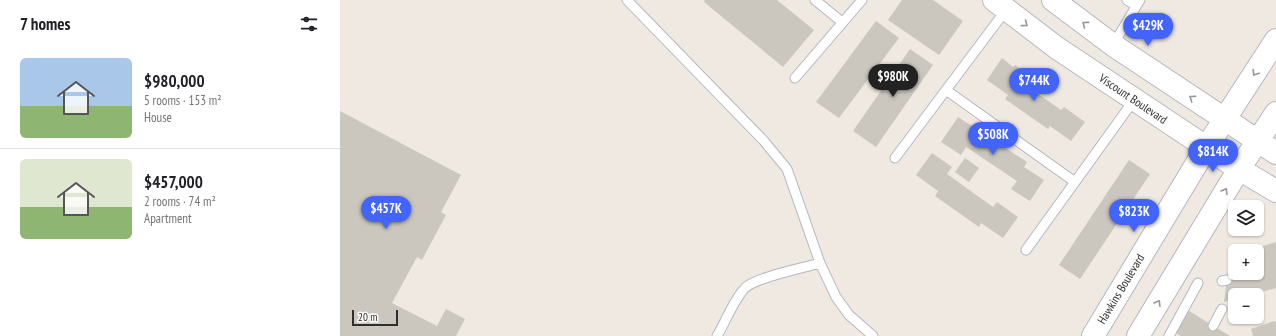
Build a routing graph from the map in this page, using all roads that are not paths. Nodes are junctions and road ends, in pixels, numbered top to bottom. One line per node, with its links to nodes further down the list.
1 (627, 0): 24 (lane)
2 (815, 0): 8 (lane)
3 (862, 0): 8 (lane)
4 (1053, 0): 10 (main road, one-way to 4)
5 (1127, 0): 6 (lane)
6 (1138, 3): 10 (lane)
7 (1000, 5): 12 (lane); 13 (main road, Viscount Boulevard, one-way to 13)
8 (842, 22): 11 (lane)
9 (1276, 40): 15 (main road, Hawkins Boulevard, one-way to 15)
10 (1113, 44): 15 (main road, one-way to 10)
11 (795, 78)
12 (946, 90): 19 (lane); 21 (lane)
13 (1134, 100): 17 (main road, Viscount Boulevard); 21 (lane)
14 (1276, 113): 16 (main road)
15 (1224, 120): 16 (main road); 17 (main road, Hawkins Boulevard)
16 (1257, 142): 18 (main road); 20 (main road)
17 (1206, 148): 20 (main road, Viscount Boulevard); 30 (main road, Hawkins Boulevard)
18 (1276, 153)
19 (895, 158)
20 (1239, 170): 22 (main road, Viscount Boulevard); 31 (main road, one-way to 20)
21 (1075, 182): 23 (lane)
22 (1276, 191)
23 (1026, 250)
24 (820, 264): 28 (lane); 29 (lane)
25 (1198, 283): 32 (lane)
26 (1222, 309): 27 (lane)
27 (1213, 326)
28 (718, 336)
29 (873, 336)
30 (1093, 336)
31 (1138, 336)
32 (1169, 336)

